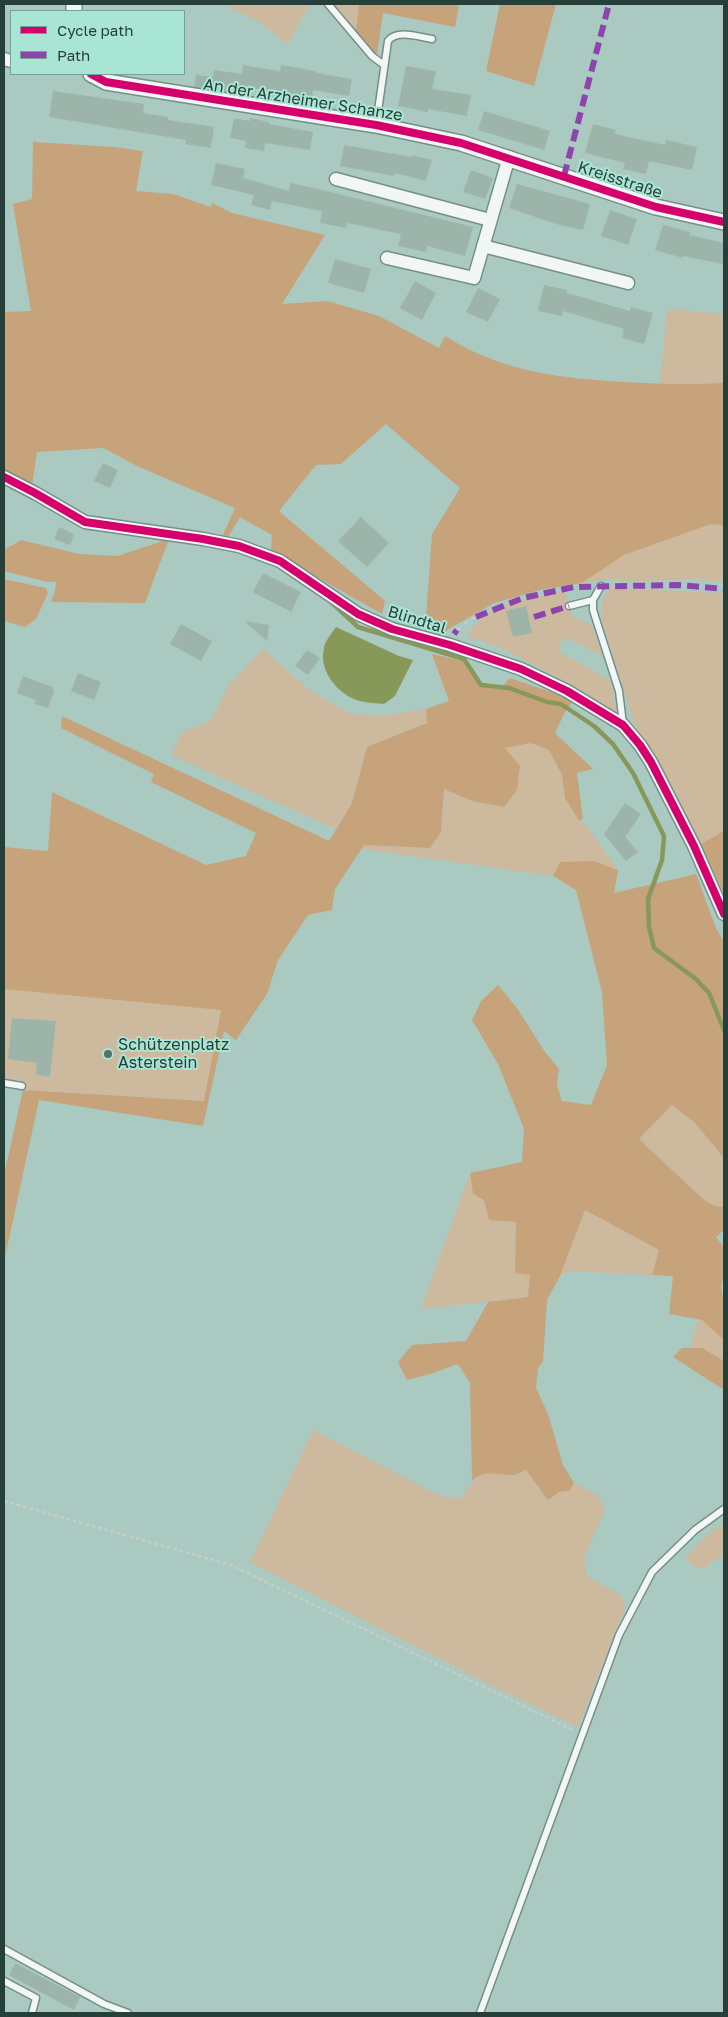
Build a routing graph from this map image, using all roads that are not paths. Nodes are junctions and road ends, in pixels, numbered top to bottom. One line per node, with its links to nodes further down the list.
1 (328, 4): 3 (lane)
2 (432, 39): 3 (lane)
3 (384, 65): 5 (lane)
4 (93, 75): 5 (street, An der Arzheimer Schanze)
5 (376, 125): 6 (street, An der Arzheimer Schanze)
6 (509, 157): 8 (street); 9 (street, Kreisstraße)
7 (336, 179): 8 (street)
8 (490, 220): 10 (street)
9 (724, 222)
10 (483, 246): 11 (street); 12 (street)
11 (387, 258)
12 (628, 283)
13 (4, 477): 17 (street, Blindtal)
14 (601, 586): 15 (lane)
15 (593, 600): 16 (lane); 17 (lane)
16 (569, 606)
17 (623, 726): 18 (street, Blindtal)
18 (724, 914)
19 (4, 1083): 20 (lane)
20 (22, 1086)
21 (724, 1509): 26 (lane)
22 (4, 1949): 25 (lane)
23 (4, 1981): 24 (lane)
24 (32, 2013)
25 (128, 2013)
26 (480, 2013)

